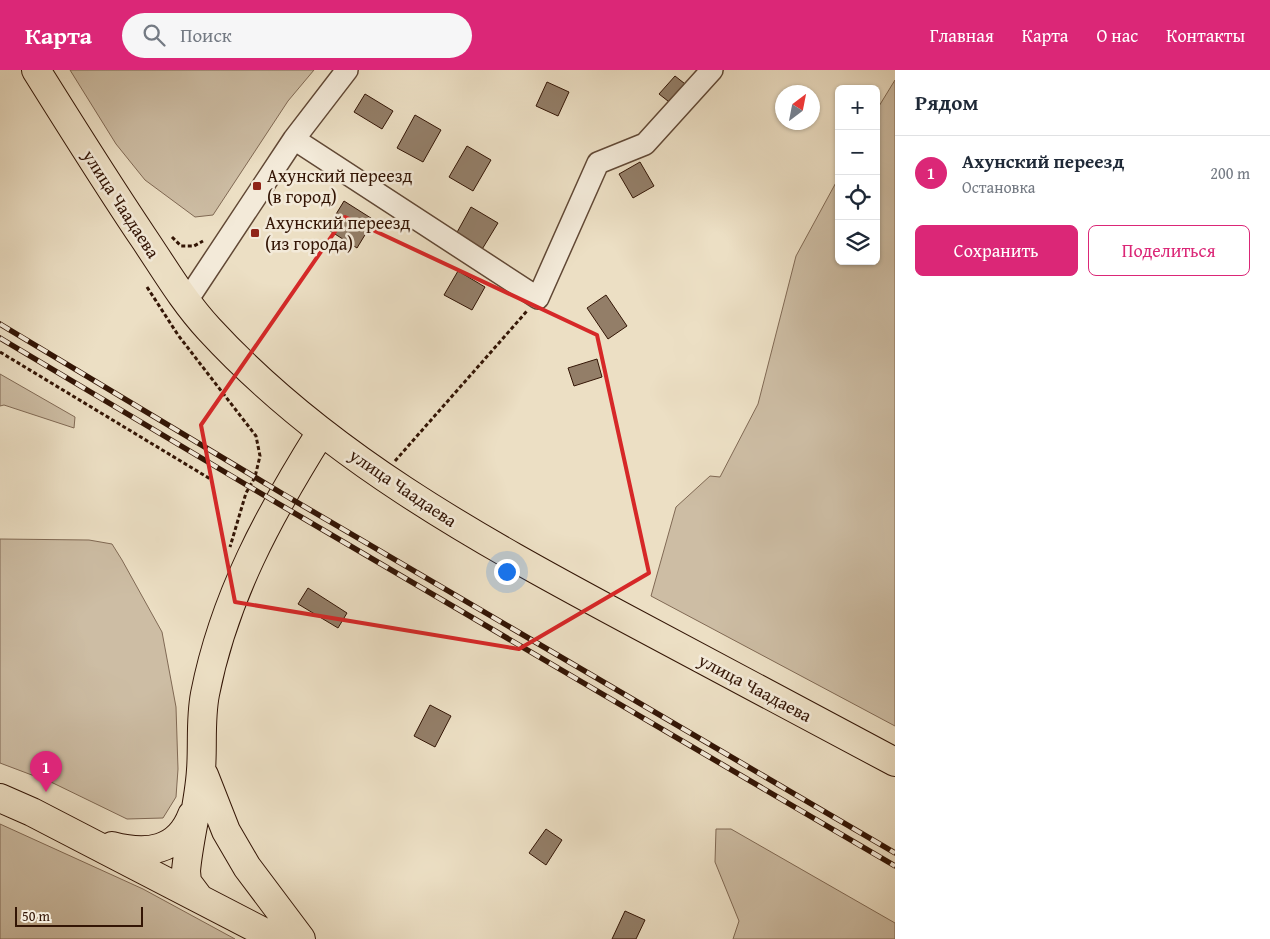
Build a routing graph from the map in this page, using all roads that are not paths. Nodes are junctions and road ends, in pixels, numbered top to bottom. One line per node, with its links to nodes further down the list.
1 (36, 70): 5 (main road, улица Чаадаева)
2 (347, 70): 4 (street)
3 (712, 70): 4 (street)
4 (294, 139): 5 (street)
5 (186, 302): 6 (main road, улица Чаадаева)
6 (321, 432): 7 (main road, улица Чаадаева); 8 (main road)
7 (895, 762)
8 (201, 769): 10 (main road); 12 (main road)
9 (0, 798): 11 (main road)
10 (198, 800): 11 (main road); 13 (main road)
11 (71, 832): 14 (main road)
12 (243, 859): 13 (main road); 14 (main road); 16 (main road)
13 (186, 866): 14 (main road)
14 (205, 901): 15 (main road)
15 (277, 939)
16 (301, 939)

